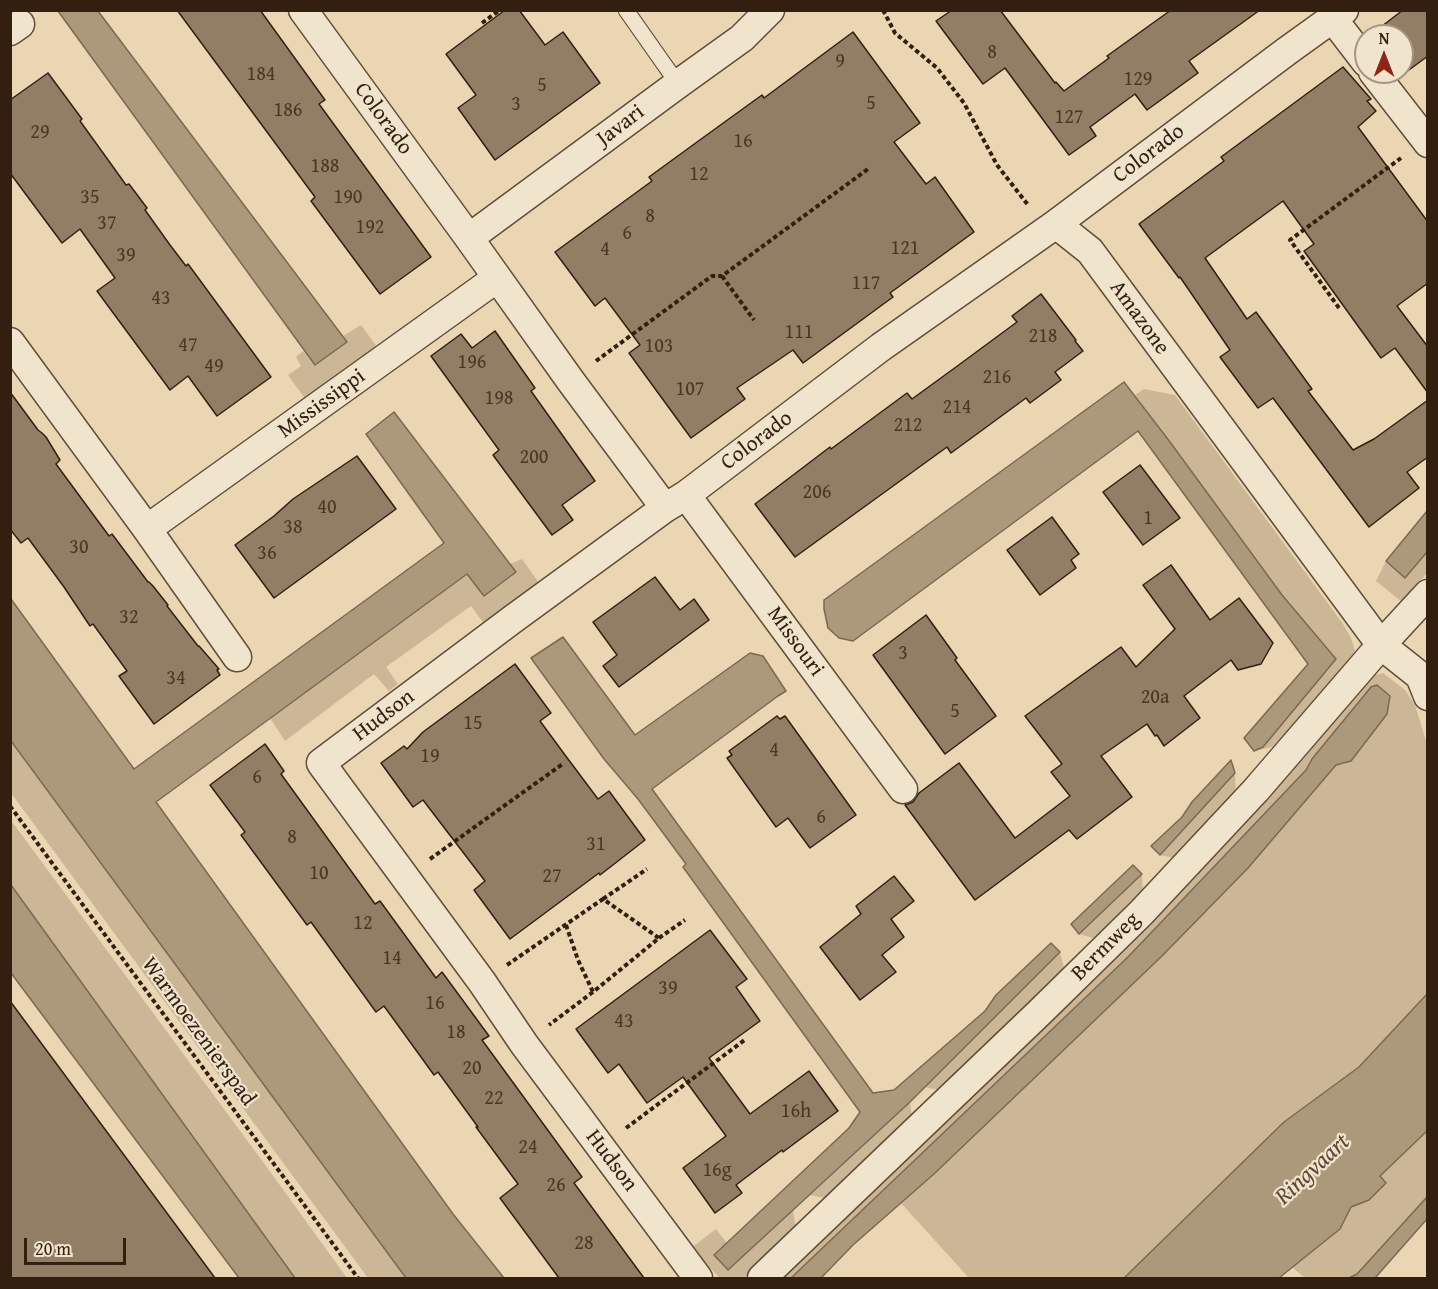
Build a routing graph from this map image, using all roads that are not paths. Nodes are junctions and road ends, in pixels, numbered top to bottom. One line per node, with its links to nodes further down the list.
1 (303, 10): 10 (street, Colorado)
2 (626, 10): 6 (lane)
3 (770, 10): 6 (street, Javari)
4 (1339, 15): 5 (street); 9 (street, Colorado)
5 (1354, 42)
6 (678, 84): 10 (street, Javari)
7 (1382, 84): 8 (street)
8 (1426, 142)
9 (1056, 224): 13 (street, Colorado); 16 (street, Amazone)
10 (469, 238): 11 (street, Colorado)
11 (497, 278): 13 (street, Colorado); 14 (street, Mississippi)
12 (10, 342): 14 (street)
13 (675, 502): 19 (street, Missouri); 20 (street, Hudson)
14 (147, 529): 17 (street)
15 (1428, 594): 16 (street, Bermweg)
16 (1381, 645): 18 (street, Amazone); 21 (street, Bermweg)
17 (237, 657)
18 (1428, 696)
19 (903, 789)
20 (699, 1278)
21 (762, 1278)

